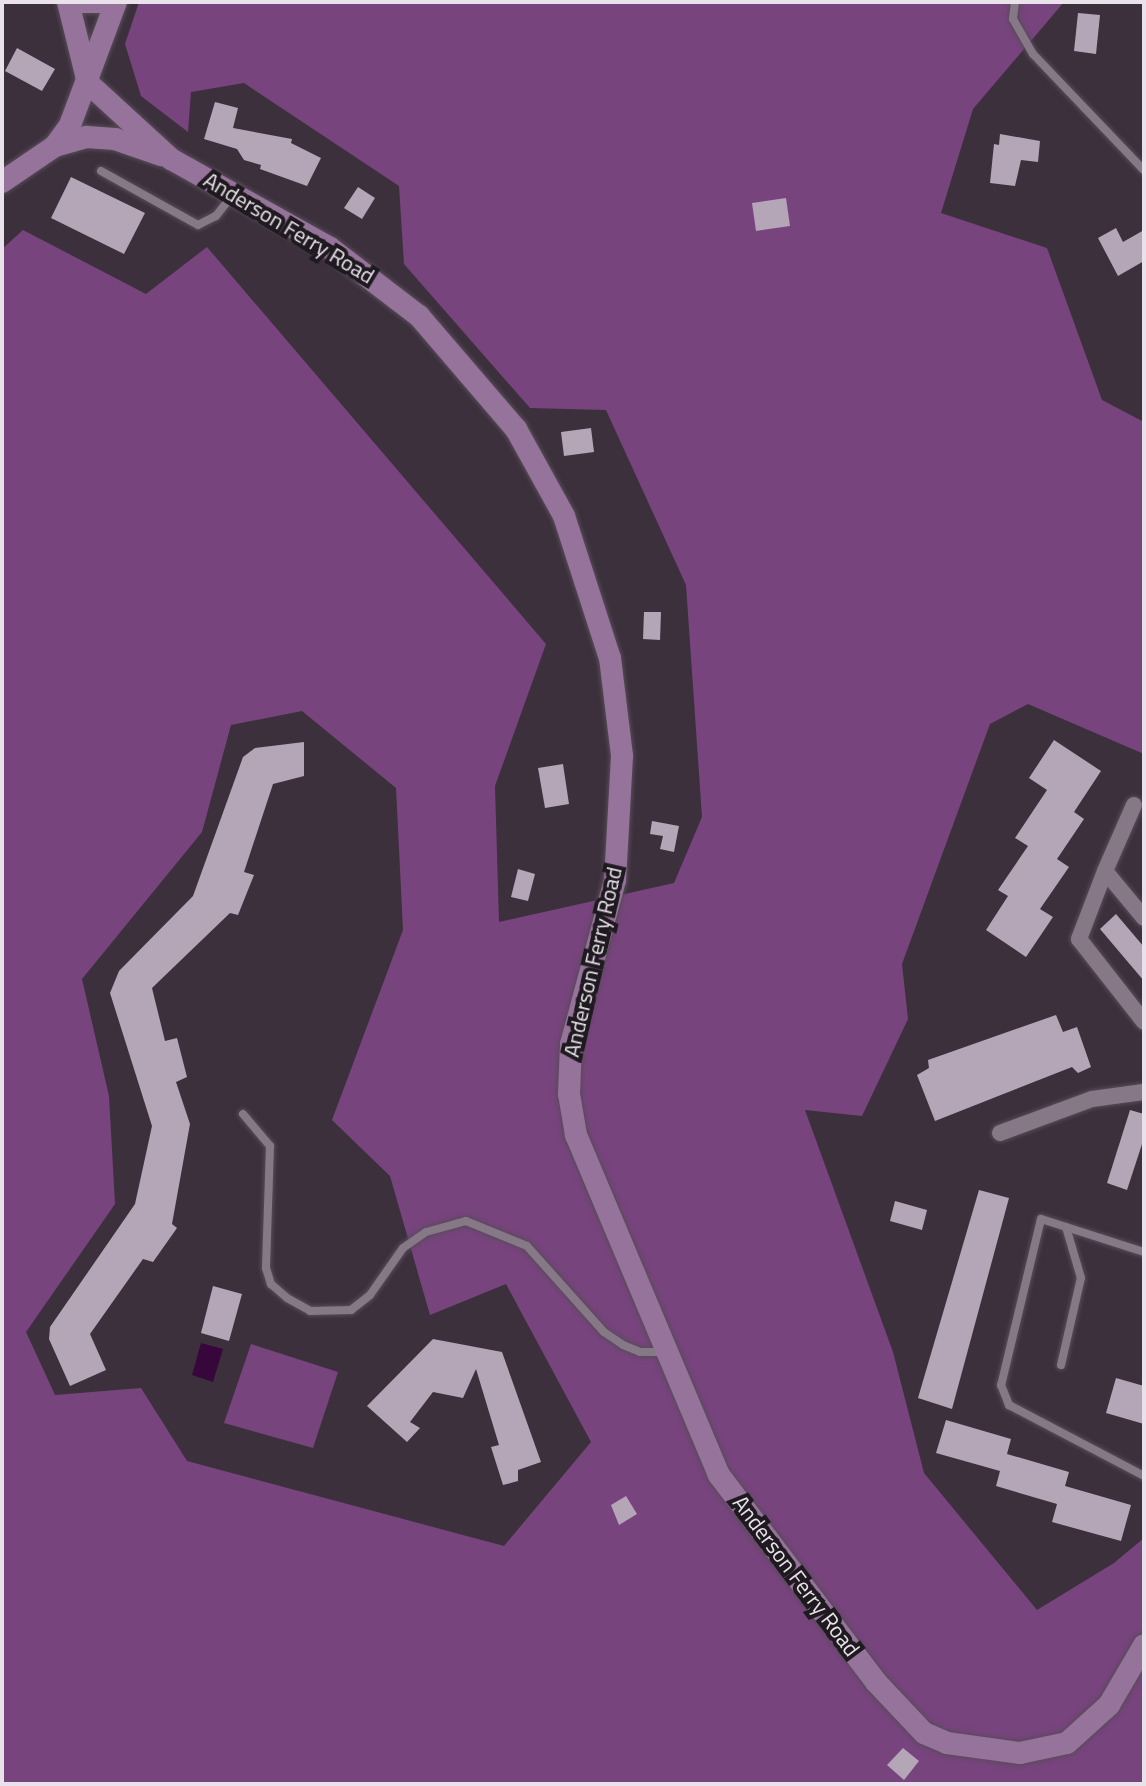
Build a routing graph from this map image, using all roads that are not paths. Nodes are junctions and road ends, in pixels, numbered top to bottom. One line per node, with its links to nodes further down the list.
1 (68, 2): 5 (street)
2 (75, 2): 3 (street)
3 (114, 2): 5 (street)
4 (1015, 2): 8 (lane)
5 (88, 83): 6 (street); 7 (street, Anderson Ferry Road)
6 (55, 146): 7 (street); 10 (street)
7 (171, 159): 11 (street, Anderson Ferry Road)
8 (1144, 170)
9 (101, 171): 11 (lane)
10 (2, 182)
11 (233, 194): 21 (street, Anderson Ferry Road)
12 (1134, 805): 13 (street)
13 (1105, 871): 14 (street); 15 (street)
14 (1144, 918)
15 (1144, 1022)
16 (1144, 1092): 18 (street)
17 (243, 1114): 21 (lane)
18 (1000, 1133)
19 (1066, 1227): 20 (lane); 22 (lane); 23 (lane)
20 (1144, 1252)
21 (667, 1352): 24 (street, Anderson Ferry Road)
22 (1061, 1365)
23 (1144, 1476)
24 (1144, 1645)

